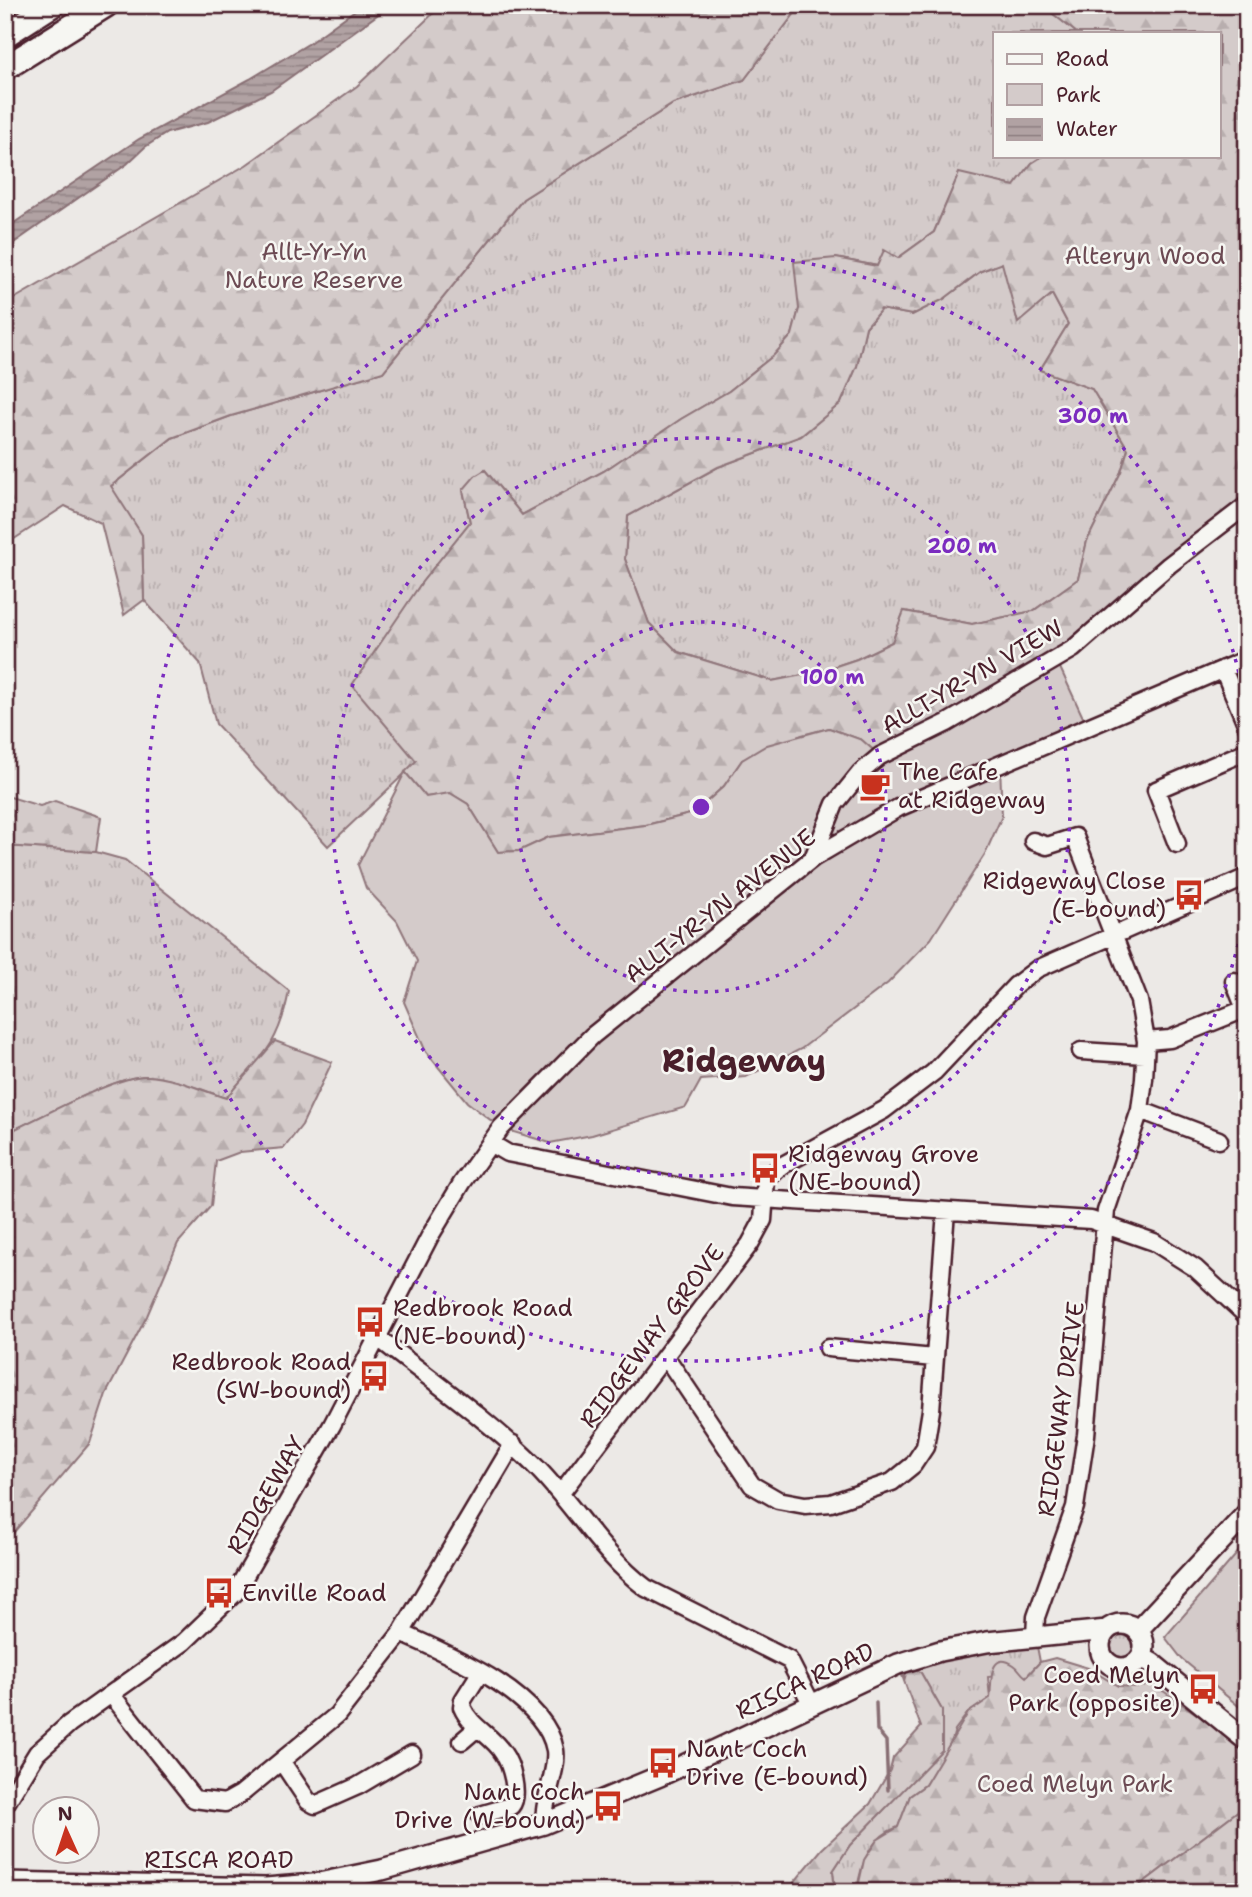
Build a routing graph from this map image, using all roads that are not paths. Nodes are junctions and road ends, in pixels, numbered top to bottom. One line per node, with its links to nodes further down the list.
1 (52, 5): 3 (highway)
2 (106, 5): 4 (highway)
3 (5, 35)
4 (5, 68)
5 (1247, 505): 12 (street, ALLT-YR-YN VIEW)
6 (1247, 659): 7 (street, ALLT-YR-YN AVENUE)
7 (1223, 669): 8 (street); 12 (street, ALLT-YR-YN AVENUE)
8 (1247, 726)
9 (1247, 751): 11 (street)
10 (1033, 841): 14 (street, RIDGEWAY DRIVE)
11 (1177, 844)
12 (813, 858): 20 (street, ALLT-YR-YN AVENUE)
13 (1247, 877): 14 (street, RIDGEWAY GROVE)
14 (1114, 934): 16 (street, RIDGEWAY DRIVE); 21 (street, RIDGEWAY GROVE)
15 (1234, 981): 16 (street)
16 (1146, 1048): 17 (street); 18 (street, RIDGEWAY DRIVE)
17 (1081, 1051)
18 (1140, 1110): 19 (street); 23 (street, RIDGEWAY DRIVE)
19 (1219, 1140)
20 (490, 1143): 21 (street); 25 (street, RIDGEWAY)
21 (765, 1200): 22 (street); 27 (street, RIDGEWAY GROVE)
22 (946, 1211): 23 (street); 28 (street)
23 (1107, 1224): 24 (street); 36 (street, RIDGEWAY DRIVE)
24 (1245, 1311)
25 (377, 1337): 29 (street); 40 (street, RIDGEWAY)
26 (828, 1348): 28 (street)
27 (666, 1357): 28 (street); 30 (street, RIDGEWAY GROVE)
28 (934, 1358)
29 (513, 1444): 30 (street); 34 (street)
30 (561, 1493): 41 (street)
31 (1247, 1513): 33 (main road)
32 (1107, 1630): 33 (main road); 35 (main road, RISCA ROAD); 37 (main road)
33 (1138, 1630): 38 (main road)
34 (401, 1633): 39 (street); 46 (street)
35 (1059, 1635): 36 (main road, RISCA ROAD); 37 (main road, RISCA ROAD)
36 (1035, 1636): 41 (main road, RISCA ROAD)
37 (1102, 1656): 38 (main road)
38 (1141, 1657): 43 (main road)
39 (480, 1672): 42 (street); 49 (street)
40 (111, 1694): 46 (street); 47 (street, RIDGEWAY)
41 (812, 1705): 49 (main road, RISCA ROAD)
42 (476, 1729): 44 (street); 48 (street)
43 (1244, 1733)
44 (462, 1741)
45 (412, 1754): 46 (street)
46 (282, 1762)
47 (5, 1805)
48 (480, 1815)
49 (544, 1824): 50 (main road, RISCA ROAD)
50 (5, 1882)

